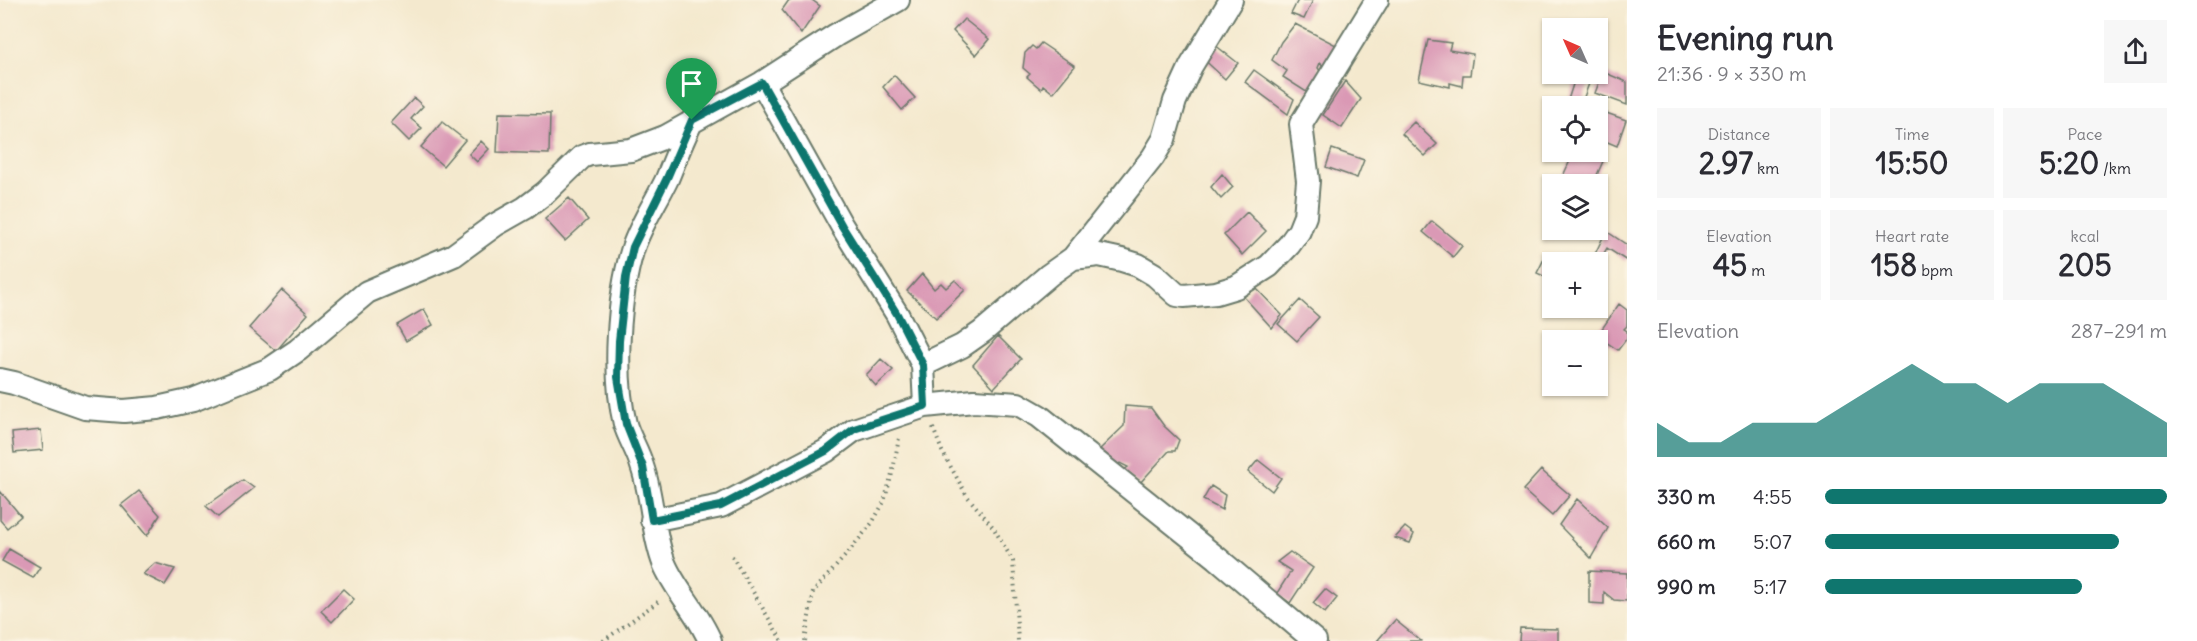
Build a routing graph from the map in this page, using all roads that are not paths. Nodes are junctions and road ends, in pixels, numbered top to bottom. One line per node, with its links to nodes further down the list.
1 (898, 0): 4 (street)
2 (1231, 0): 6 (street)
3 (1377, 0): 6 (street)
4 (762, 83): 5 (street); 7 (street)
5 (692, 120): 8 (street); 10 (street)
6 (1073, 258): 7 (street)
7 (923, 365): 9 (street)
8 (0, 380)
9 (925, 406): 10 (street); 12 (street)
10 (652, 520): 11 (street)
11 (710, 641)
12 (1315, 641)

